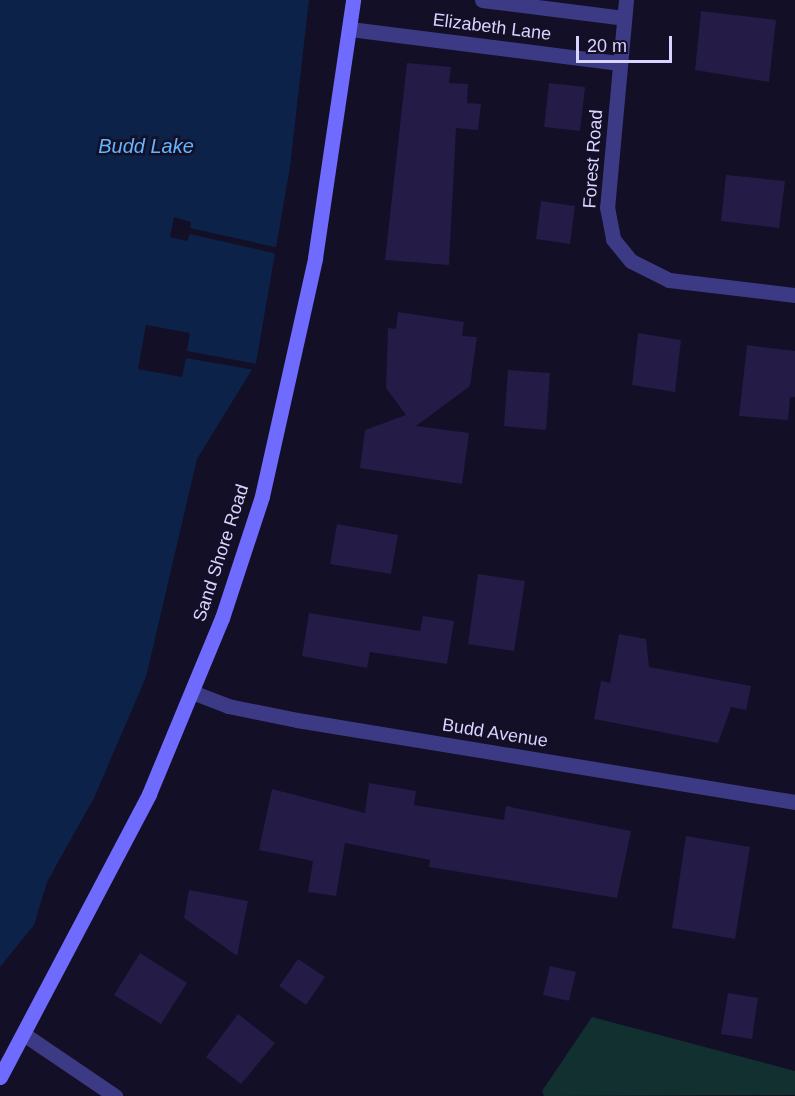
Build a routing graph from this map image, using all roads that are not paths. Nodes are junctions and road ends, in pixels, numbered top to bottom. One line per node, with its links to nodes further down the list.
1 (353, 0): 5 (street, Sand Shore Road)
2 (482, 0): 4 (street, Elizabeth Lane)
3 (626, 0): 4 (street)
4 (624, 18): 6 (street)
5 (350, 29): 6 (street, Elizabeth Lane); 8 (street, Sand Shore Road)
6 (620, 63): 7 (street, Forest Road)
7 (795, 295)
8 (192, 692): 9 (street, Budd Avenue); 10 (street, Sand Shore Road)
9 (795, 802)
10 (25, 1035): 11 (street, Sand Shore Road); 12 (street)
11 (0, 1077)
12 (115, 1096)

